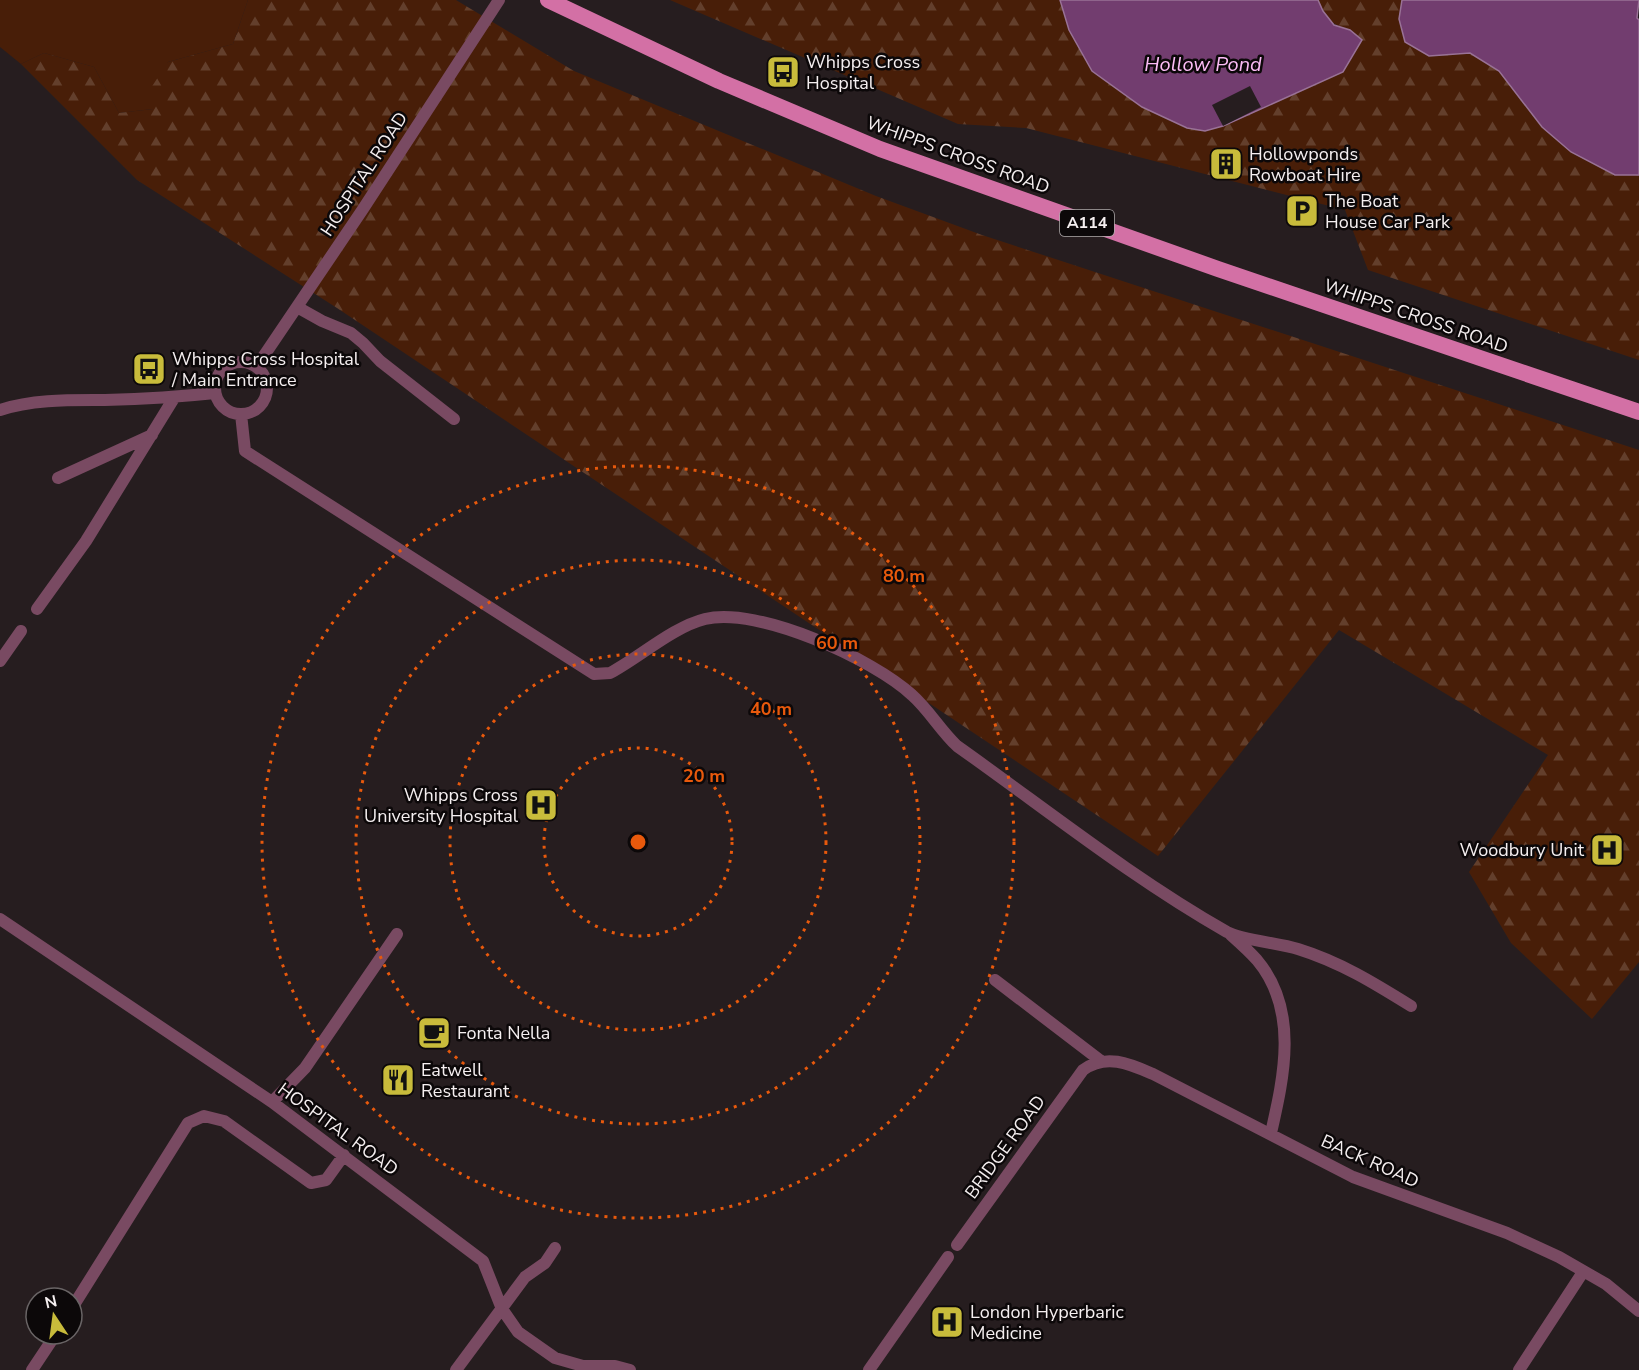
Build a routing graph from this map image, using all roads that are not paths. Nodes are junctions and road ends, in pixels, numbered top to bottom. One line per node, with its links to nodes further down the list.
1 (499, 0): 3 (lane, HOSPITAL ROAD)
2 (548, 0): 8 (main road, WHIPPS CROSS ROAD / A114)
3 (297, 307): 4 (lane, HOSPITAL ROAD); 10 (lane)
4 (257, 366): 5 (lane); 9 (lane)
5 (215, 393): 6 (lane); 9 (lane)
6 (174, 398): 7 (lane); 11 (lane)
7 (0, 410)
8 (1639, 412)
9 (241, 414): 18 (lane)
10 (454, 419)
11 (153, 434): 12 (lane); 13 (lane)
12 (58, 478)
13 (37, 609)
14 (21, 631): 15 (lane)
15 (0, 661)
16 (0, 919): 22 (lane, HOSPITAL ROAD)
17 (398, 934): 22 (lane)
18 (1230, 934): 20 (lane); 23 (lane)
19 (995, 980): 21 (lane)
20 (1411, 1006)
21 (1101, 1061): 23 (lane, BACK ROAD); 25 (lane, BRIDGE ROAD)
22 (272, 1102): 24 (lane, HOSPITAL ROAD)
23 (1271, 1133): 28 (lane, BACK ROAD)
24 (344, 1155): 29 (lane); 30 (lane, HOSPITAL ROAD)
25 (957, 1245)
26 (555, 1248): 30 (lane)
27 (948, 1257): 36 (lane)
28 (1583, 1272): 31 (lane, BACK ROAD); 37 (lane)
29 (84, 1289)
30 (502, 1308): 34 (lane); 35 (lane, HOSPITAL ROAD)
31 (1639, 1311)
32 (48, 1346): 33 (lane)
33 (32, 1370)
34 (456, 1370)
35 (630, 1370)
36 (869, 1370)
37 (1519, 1370)

